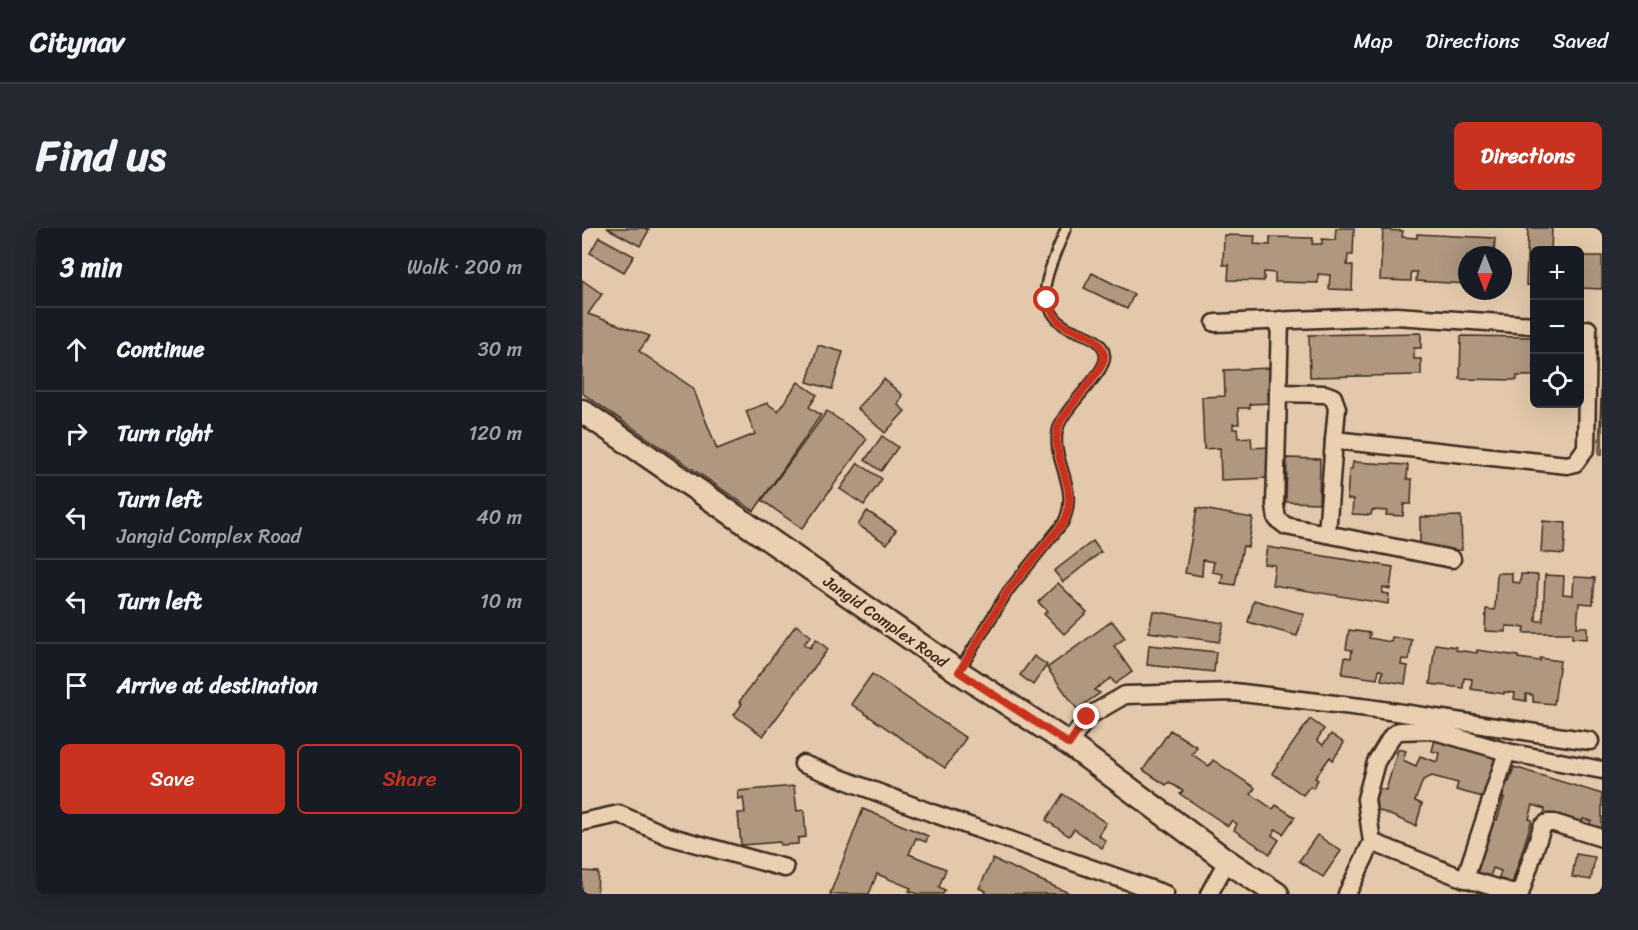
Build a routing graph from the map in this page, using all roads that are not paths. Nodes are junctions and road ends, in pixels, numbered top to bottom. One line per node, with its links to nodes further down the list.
1 (1066, 228): 11 (lane)
2 (1280, 320): 3 (street); 4 (street); 6 (street)
3 (1215, 323)
4 (1530, 325)
5 (1590, 329): 8 (street)
6 (1278, 393): 8 (street); 9 (street)
7 (582, 411): 11 (street, Jangid Complex Road)
8 (1334, 440): 9 (street)
9 (1327, 534): 10 (street)
10 (1452, 559)
11 (959, 672): 13 (street, Jangid Complex Road)
12 (1590, 741): 13 (street)
13 (1069, 744): 20 (street, Jangid Complex Road)
14 (1507, 752): 16 (street); 19 (street); 22 (street)
15 (803, 764): 23 (street)
16 (1602, 770)
17 (582, 822): 21 (street)
18 (1602, 838): 27 (street)
19 (1372, 842): 22 (street); 26 (street)
20 (1227, 861): 24 (street); 25 (street, Jangid Complex Road)
21 (785, 868)
22 (1465, 879): 27 (street)
23 (1165, 894)
24 (1209, 894)
25 (1277, 894)
26 (1347, 894)
27 (1518, 894)

